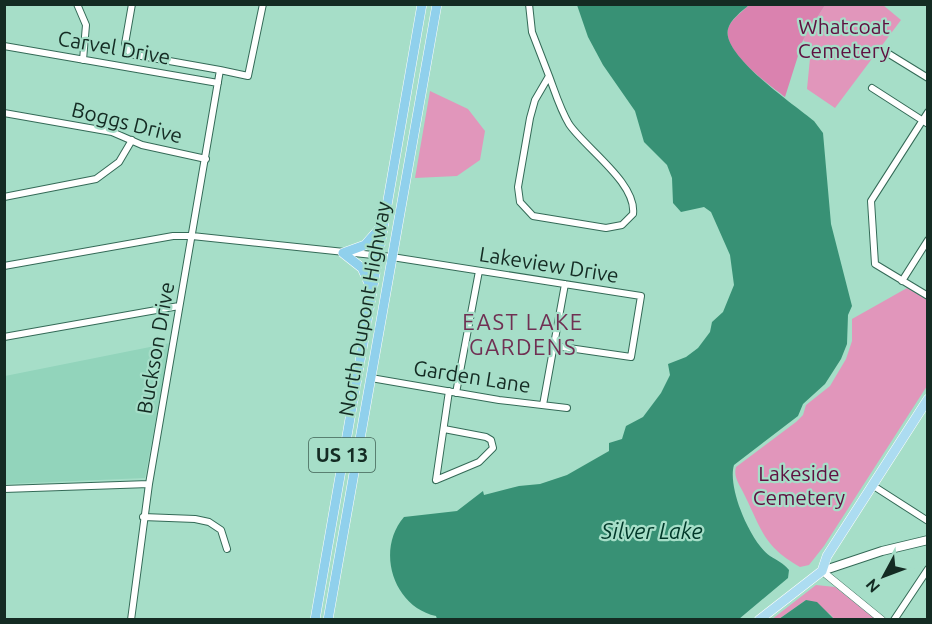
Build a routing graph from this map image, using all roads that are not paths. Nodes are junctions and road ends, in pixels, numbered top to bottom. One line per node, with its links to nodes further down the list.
1 (77, 4): 10 (street)
2 (132, 4): 9 (street)
3 (263, 4): 12 (street)
4 (422, 4): 23 (highway, North Dupont Highway / US 13)
5 (437, 4): 28 (highway, North Dupont Highway / US 13)
6 (529, 4): 13 (street)
7 (4, 46): 10 (street, Carvel Drive)
8 (889, 54): 14 (street)
9 (153, 59): 11 (street); 12 (street)
10 (83, 60): 11 (street, Carvel Drive)
11 (150, 70): 15 (street, Carvel Drive)
12 (220, 70): 15 (street, Buckson Drive)
13 (549, 76): 13 (street)
14 (927, 78)
15 (218, 83): 21 (street, Buckson Drive)
16 (872, 88): 19 (street)
17 (927, 112): 19 (street)
18 (4, 113): 20 (street, Boggs Drive)
19 (925, 122): 31 (street)
20 (132, 140): 21 (street, Boggs Drive); 22 (street)
21 (206, 159): 24 (street, Buckson Drive)
22 (4, 197)
23 (383, 221): 26 (highway); 27 (highway, North Dupont Highway / US 13)
24 (192, 236): 26 (street, Lakeview Drive); 29 (street, Lakeview Drive); 35 (street, Buckson Drive)
25 (927, 240): 31 (street)
26 (343, 253): 27 (street, Lakeview Drive); 33 (highway)
27 (377, 256): 28 (street, Lakeview Drive); 33 (highway, North Dupont Highway / US 13)
28 (392, 257): 30 (street, Lakeview Drive); 38 (highway, North Dupont Highway / US 13)
29 (4, 266)
30 (479, 271): 32 (street, Lakeview Drive); 39 (street)
31 (902, 281): 34 (street)
32 (565, 284): 37 (street); 37 (street, Lakeview Drive)
33 (371, 290): 53 (highway, North Dupont Highway / US 13)
34 (927, 296)
35 (179, 306): 36 (street); 44 (street, Buckson Drive)
36 (4, 337)
37 (555, 346): 41 (street)
38 (371, 378): 39 (street, Garden Lane); 56 (highway, North Dupont Highway / US 13)
39 (453, 392): 41 (street, Garden Lane); 43 (street)
40 (927, 399): 45 (main road)
41 (543, 405): 42 (street, Garden Lane)
42 (567, 408)
43 (444, 429): 43 (street)
44 (148, 484): 46 (street); 47 (street, Buckson Drive)
45 (872, 485): 48 (street); 52 (main road)
46 (4, 489)
47 (143, 517): 50 (street); 55 (street, Buckson Drive)
48 (927, 521)
49 (927, 540): 52 (main road)
50 (227, 549)
51 (927, 569): 59 (street)
52 (822, 571): 57 (main road); 58 (street)
53 (321, 581): 54 (highway, North Dupont Highway / US 13); 56 (highway)
54 (314, 619)
55 (131, 620)
56 (327, 620)
57 (759, 620)
58 (882, 620)
59 (894, 620)

